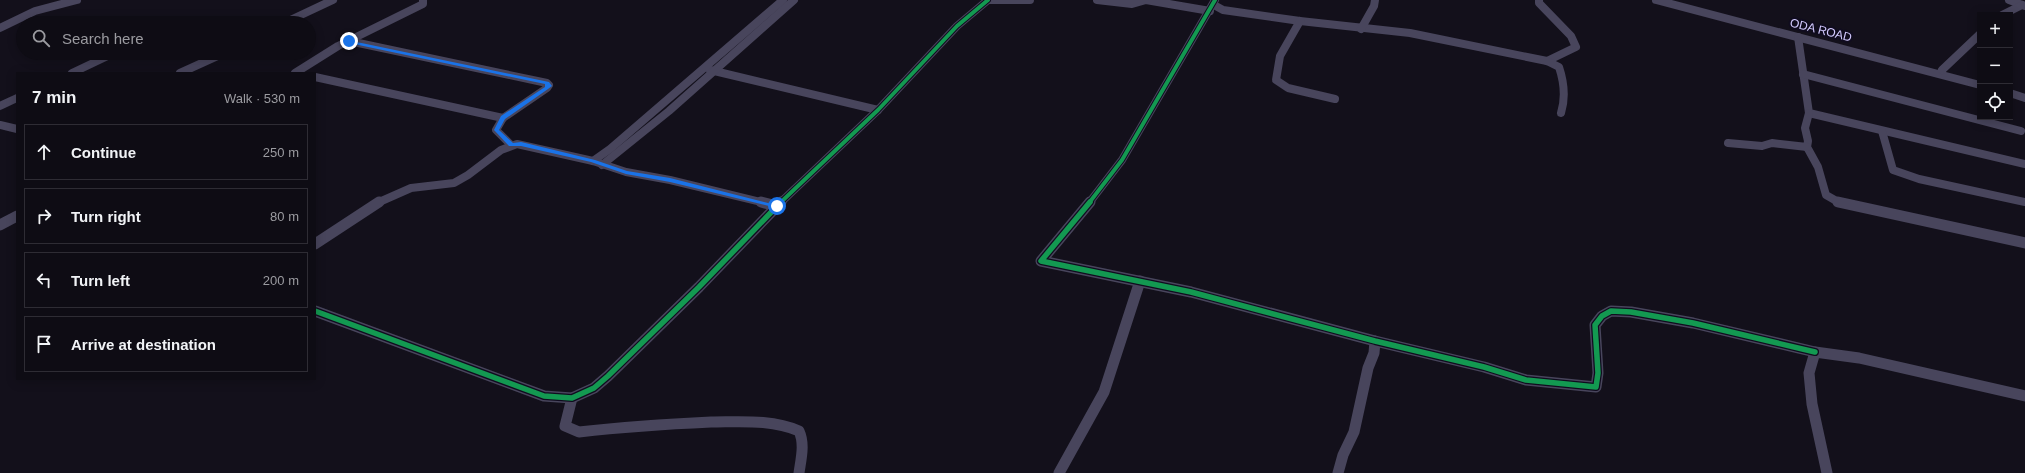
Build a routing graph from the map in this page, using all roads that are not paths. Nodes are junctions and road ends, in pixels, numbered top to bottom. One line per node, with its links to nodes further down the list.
1 (78, 0): 17 (street)
2 (332, 0): 18 (street)
3 (783, 0): 13 (street); 31 (street)
4 (988, 0): 5 (street); 48 (street)
5 (1030, 0)
6 (1097, 0): 14 (street)
7 (1375, 0): 22 (street)
8 (1538, 0): 30 (street)
9 (1656, 0): 23 (street, ODA ROAD)
10 (1669, 0): 33 (street, ODA ROAD)
11 (2009, 0): 15 (street)
12 (425, 1): 25 (street)
13 (793, 1): 32 (street)
14 (1213, 5): 20 (street); 67 (street)
15 (2023, 5): 16 (street)
16 (2008, 12)
17 (25, 16)
18 (299, 16)
19 (16, 20): 21 (street)
20 (1300, 21): 22 (street); 46 (street)
21 (0, 28)
22 (1361, 28): 30 (street)
23 (1798, 37): 37 (street); 40 (street, ODA ROAD)
24 (1977, 37): 33 (street)
25 (349, 41): 26 (street); 51 (street)
26 (316, 59)
27 (99, 60): 34 (street)
28 (209, 60): 35 (street)
29 (314, 60): 36 (street)
30 (1547, 61): 49 (street)
31 (704, 68): 32 (street); 59 (street)
32 (714, 70): 48 (street); 59 (street)
33 (1942, 70): 39 (street, ODA ROAD)
34 (74, 72)
35 (182, 72)
36 (297, 72)
37 (1804, 74): 50 (street); 55 (street)
38 (316, 77): 51 (street)
39 (1977, 80)
40 (1977, 84)
41 (2013, 90): 42 (street)
42 (2025, 93)
43 (2013, 94): 45 (street)
44 (16, 98): 47 (street)
45 (2025, 98)
46 (1335, 99)
47 (0, 106)
48 (878, 110): 62 (street)
49 (1561, 113)
50 (1809, 113): 54 (street); 58 (street)
51 (503, 118): 57 (street)
52 (0, 125): 53 (street)
53 (16, 130)
54 (1882, 131): 60 (street); 61 (street)
55 (2021, 131)
56 (1728, 143): 58 (street)
57 (511, 145): 59 (street); 65 (street)
58 (1807, 147): 66 (street)
59 (598, 163): 62 (street)
60 (2025, 164)
61 (2025, 202)
62 (777, 206): 72 (street)
63 (16, 217): 64 (street)
64 (0, 225)
65 (316, 243)
66 (2025, 244)
67 (1140, 281): 69 (street); 74 (street)
68 (316, 311): 72 (street)
69 (1375, 341): 70 (street); 75 (street)
70 (1815, 352): 71 (street); 76 (street)
71 (2025, 396)
72 (572, 398): 73 (street)
73 (799, 473)
74 (1059, 473)
75 (1338, 473)
76 (1826, 473)

